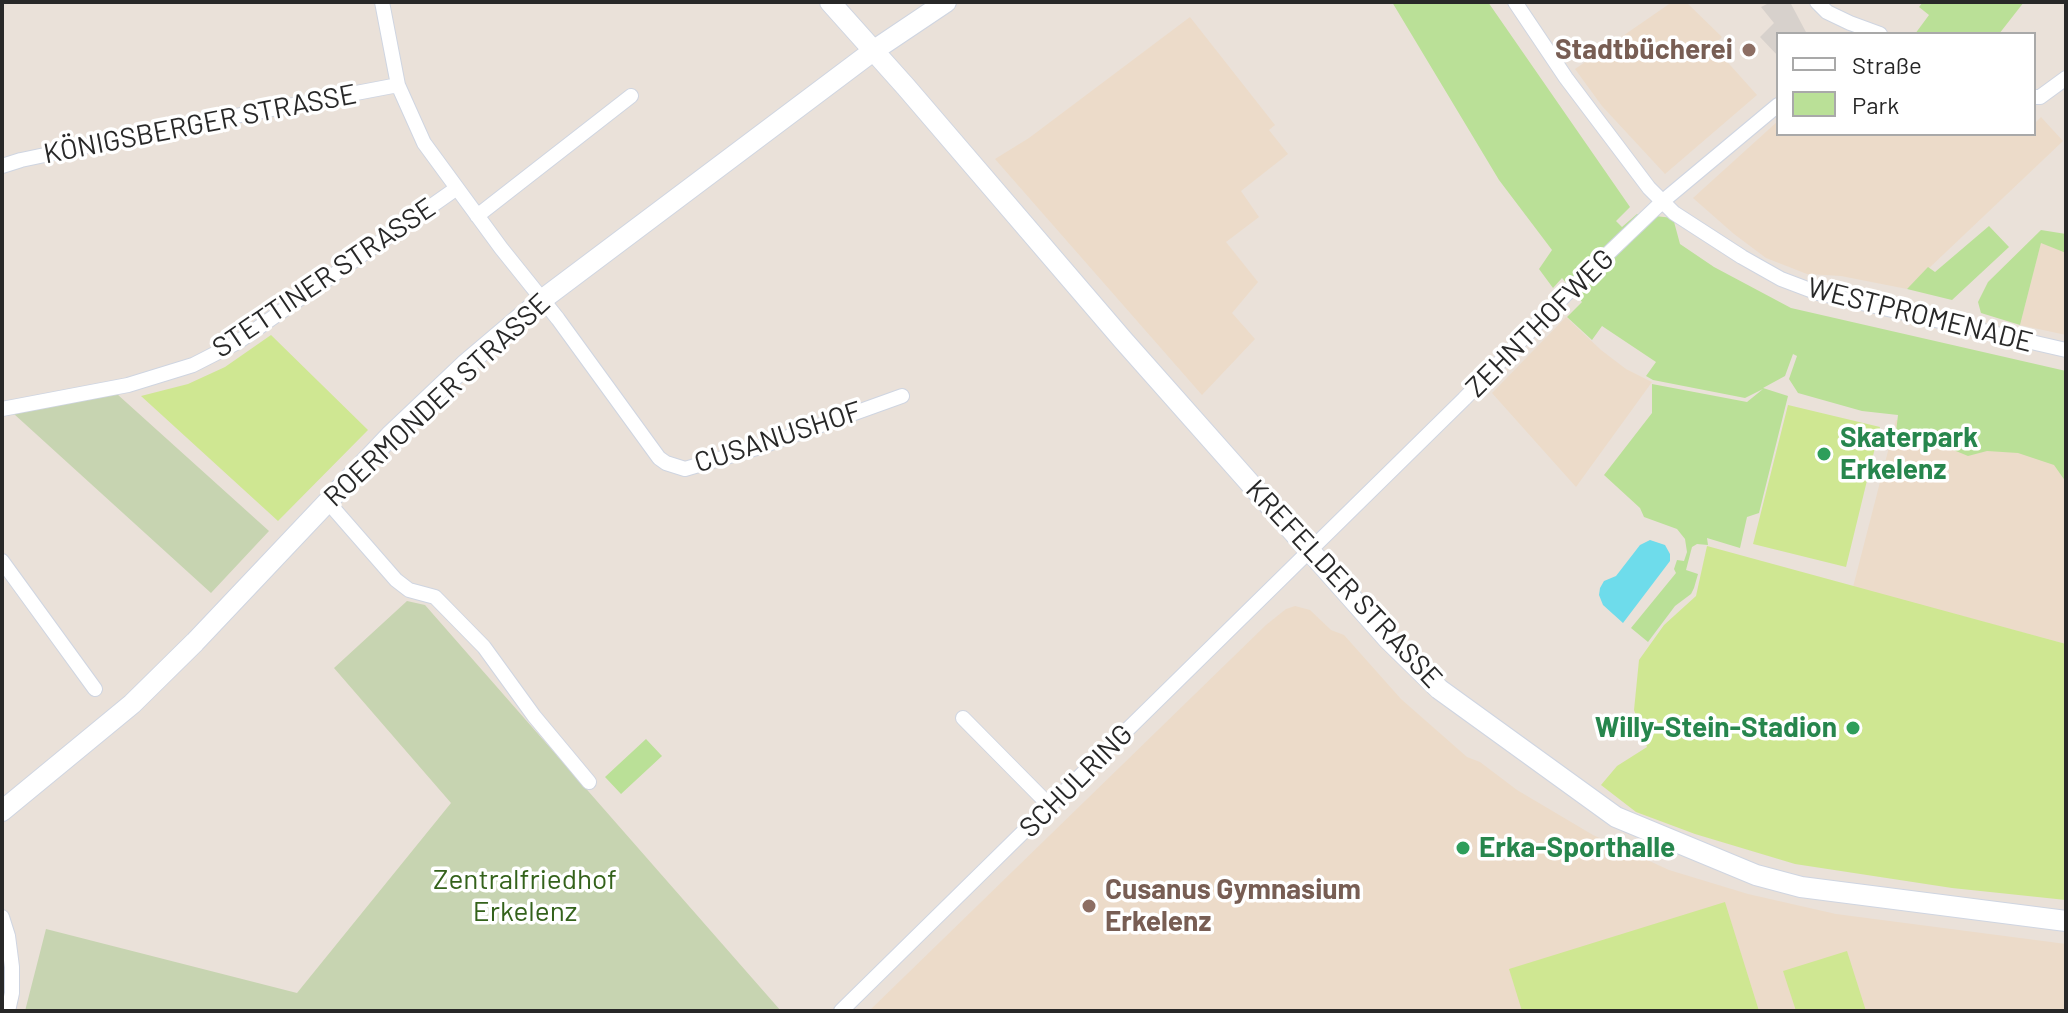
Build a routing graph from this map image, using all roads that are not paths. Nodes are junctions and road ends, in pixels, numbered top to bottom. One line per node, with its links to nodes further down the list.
1 (382, 2): 9 (street, CUSANUSHOF)
2 (830, 2): 7 (main road, KREFELDER STRASSE)
3 (946, 2): 7 (main road, ROERMONDER STRASSE)
4 (1515, 2): 15 (street, WESTPROMENADE)
5 (1817, 2): 6 (street)
6 (1849, 29)
7 (873, 51): 17 (main road, ROERMONDER STRASSE); 22 (main road, KREFELDER STRASSE)
8 (2066, 78): 11 (street)
9 (398, 85): 13 (street, KÖNIGSBERGER STRASSE); 14 (street, CUSANUSHOF)
10 (631, 96): 16 (street, STETTINER STRASSE)
11 (2036, 97)
12 (1776, 107): 15 (street, ZEHNTHOFWEG)
13 (2, 166)
14 (457, 188): 16 (street, CUSANUSHOF); 20 (street, STETTINER STRASSE)
15 (1663, 201): 18 (street, WESTPROMENADE); 22 (street, ZEHNTHOFWEG)
16 (477, 216): 17 (street, CUSANUSHOF)
17 (543, 299): 19 (street, CUSANUSHOF); 21 (main road, ROERMONDER STRASSE)
18 (2066, 350)
19 (902, 396)
20 (2, 409)
21 (327, 501): 26 (street); 28 (main road, ROERMONDER STRASSE)
22 (1309, 549): 27 (street, SCHULRING); 30 (main road, KREFELDER STRASSE)
23 (2, 561): 24 (street)
24 (95, 689)
25 (963, 718): 27 (street)
26 (589, 782)
27 (1050, 806): 32 (street, SCHULRING)
28 (2, 811)
29 (2, 917): 31 (street)
30 (2066, 921)
31 (8, 1011)
32 (841, 1011)

